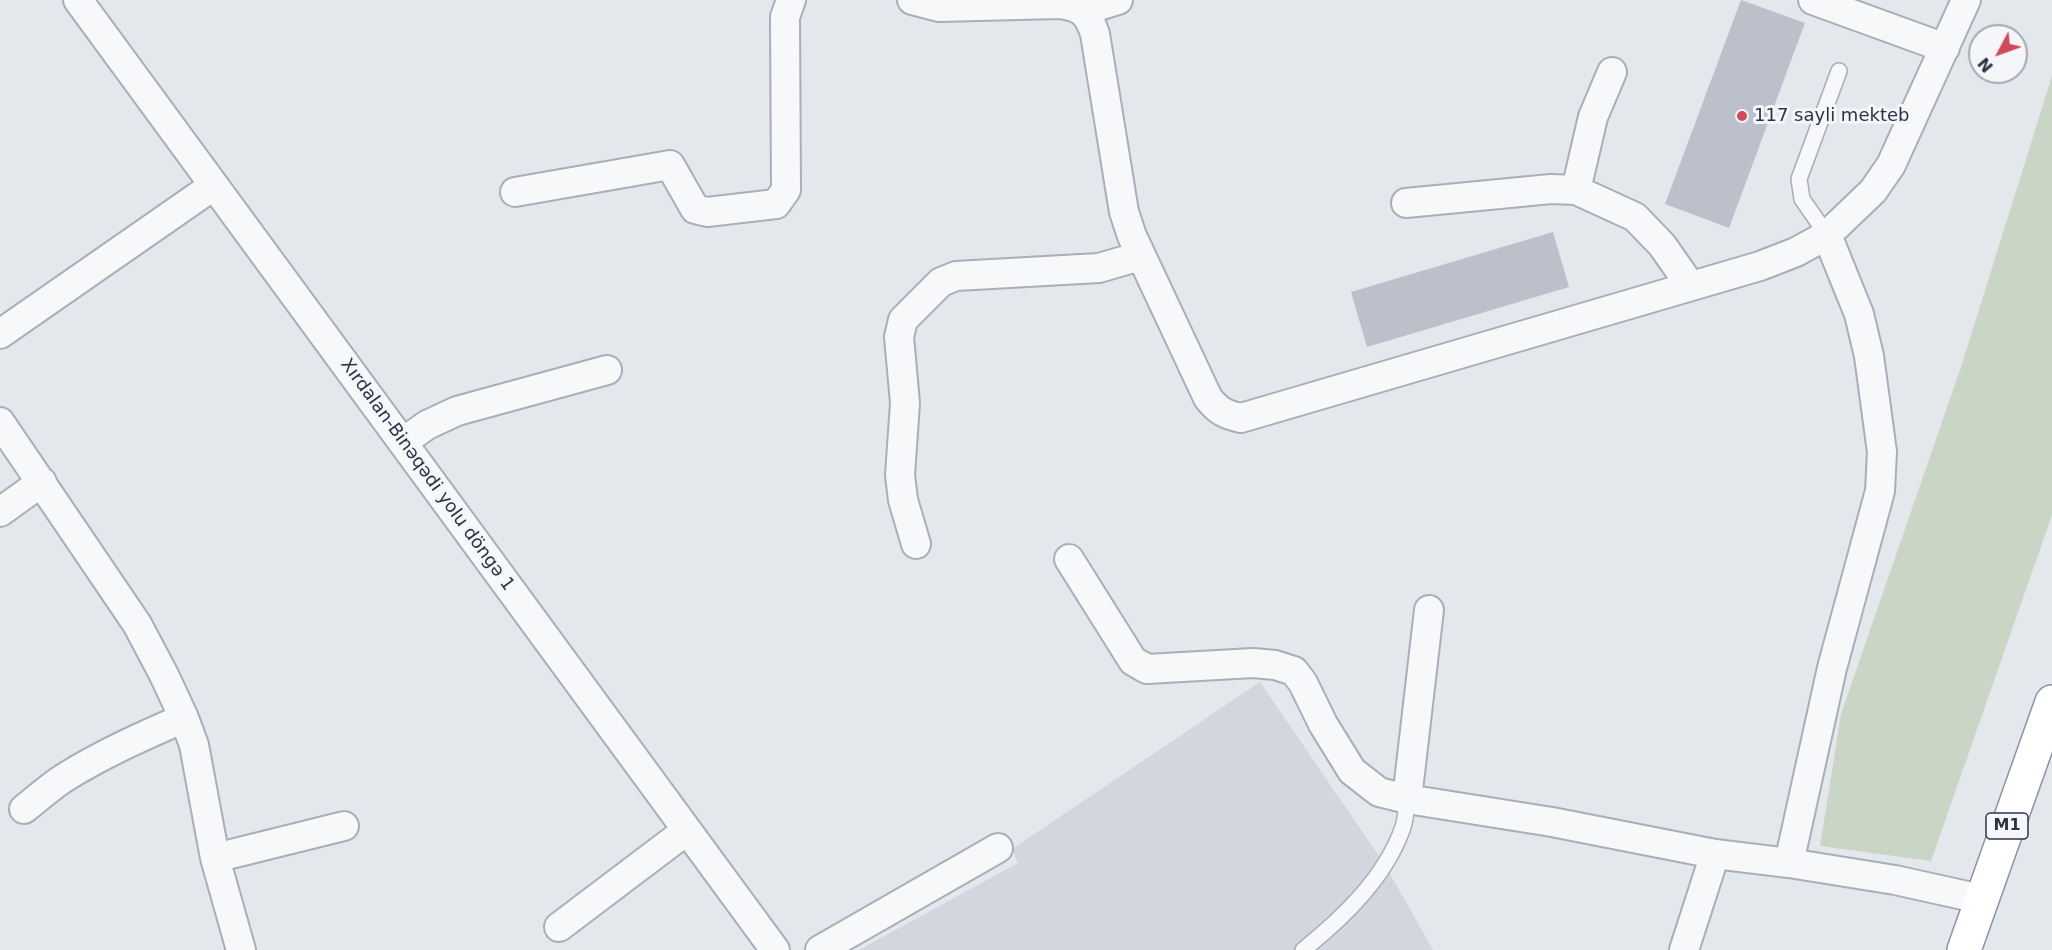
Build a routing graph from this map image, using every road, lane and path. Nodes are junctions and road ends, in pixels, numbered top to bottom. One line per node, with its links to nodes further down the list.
1 (78, 0): 12 (street, Xırdalan-Binəqədi yolu döngə 1)
2 (791, 0): 14 (street)
3 (912, 0): 7 (street)
4 (1118, 0): 8 (street)
5 (1813, 0): 9 (street)
6 (1966, 0): 9 (street)
7 (957, 3): 8 (street)
8 (1083, 10): 17 (street)
9 (1945, 48): 16 (street)
10 (1839, 71): 16 (lane)
11 (1612, 72): 13 (street)
12 (213, 186): 19 (street); 22 (street, Xırdalan-Binəqədi yolu döngə 1)
13 (1576, 190): 15 (street); 18 (street)
14 (515, 192)
15 (1406, 203)
16 (1827, 235): 18 (street); 37 (street)
17 (1140, 256): 18 (street); 25 (street)
18 (1690, 285)
19 (0, 334)
20 (606, 370): 22 (street)
21 (0, 422): 23 (street)
22 (403, 442): 33 (street, Xırdalan-Binəqədi yolu döngə 1)
23 (42, 482): 24 (street); 29 (street)
24 (0, 512)
25 (916, 544)
26 (1069, 559): 30 (street)
27 (1429, 610): 30 (street)
28 (2052, 702): 38 (highway, M1)
29 (184, 718): 31 (street); 36 (street)
30 (1407, 800): 35 (street); 43 (lane)
31 (24, 809)
32 (344, 826): 36 (street)
33 (686, 831): 39 (street); 41 (street, Xırdalan-Binəqədi yolu döngə 1)
34 (998, 848): 42 (street)
35 (1715, 854): 37 (street); 44 (street)
36 (216, 858): 40 (street)
37 (1789, 863): 38 (street)
38 (1981, 899): 45 (highway, M1)
39 (559, 927)
40 (241, 950)
41 (775, 950)
42 (820, 950)
43 (1303, 950)
44 (1684, 950)
45 (1964, 950)

